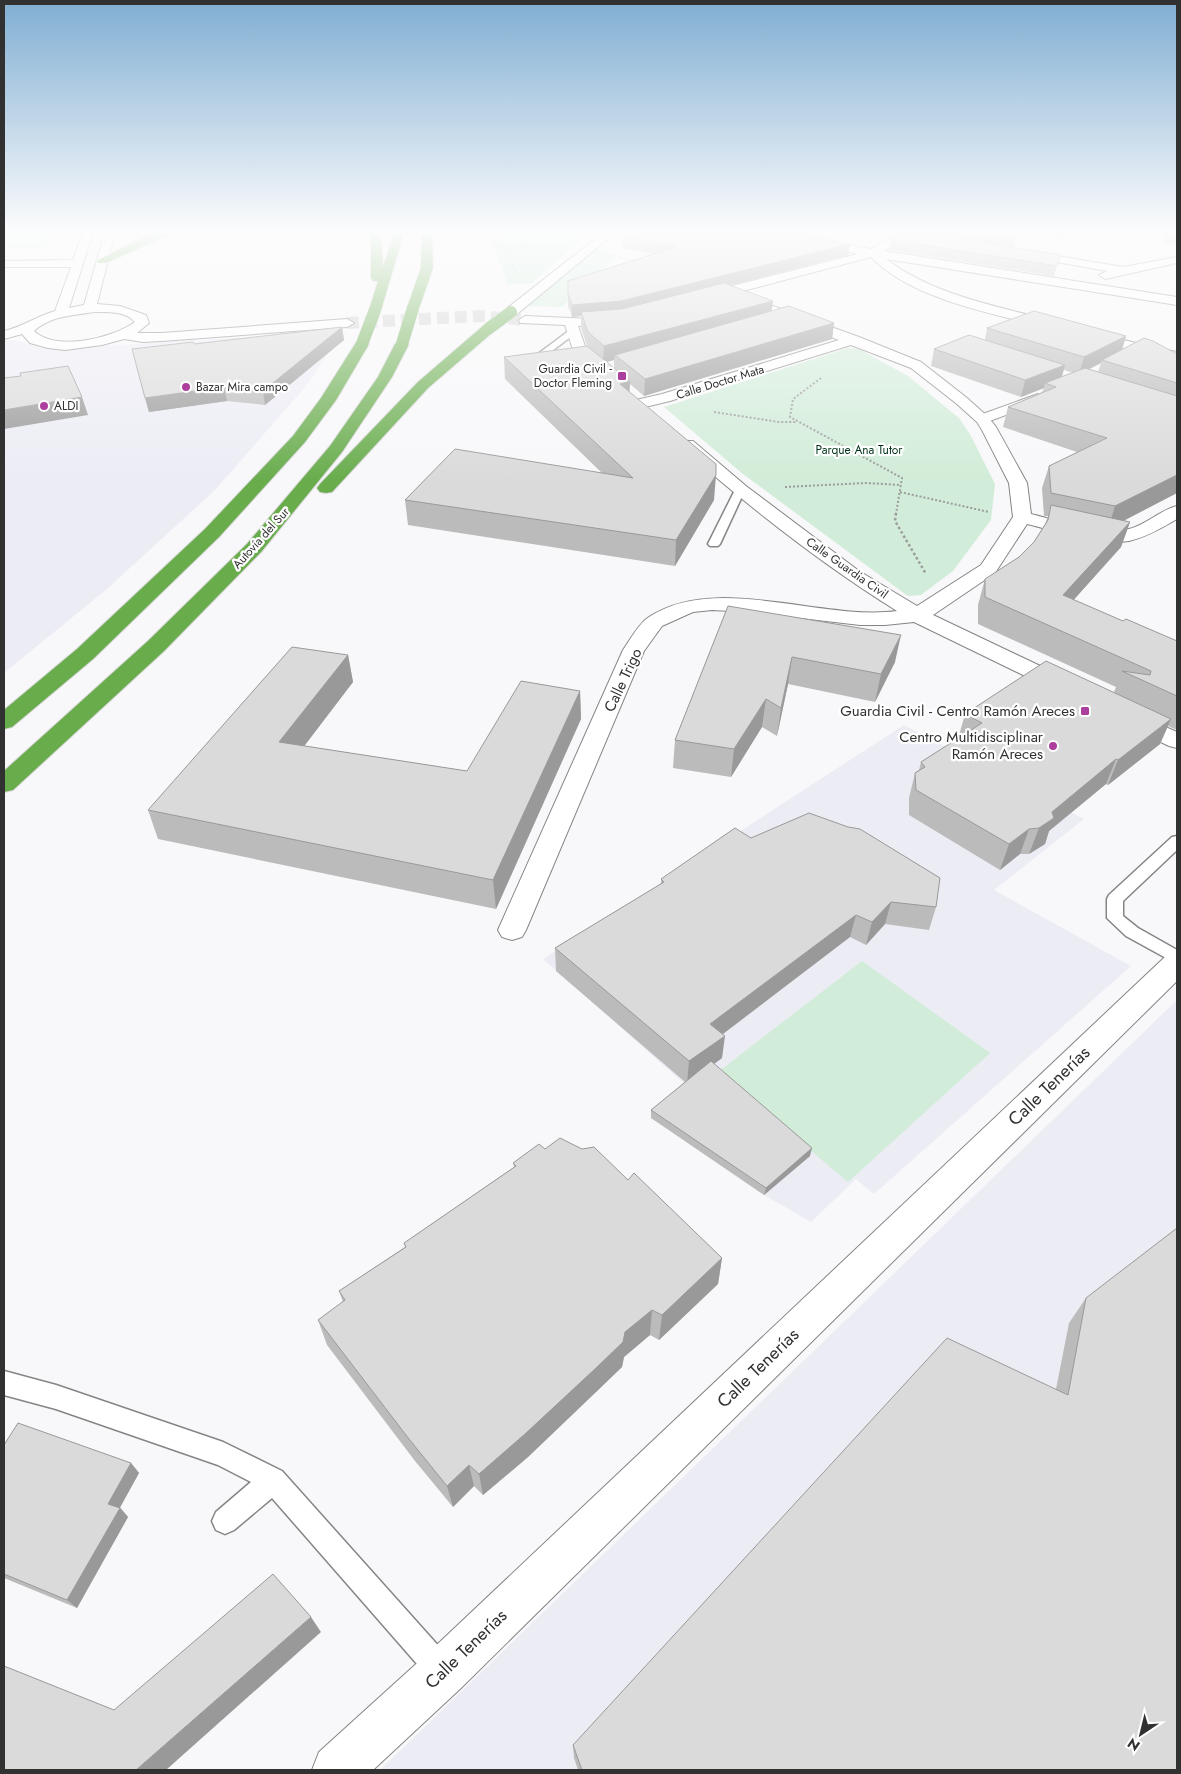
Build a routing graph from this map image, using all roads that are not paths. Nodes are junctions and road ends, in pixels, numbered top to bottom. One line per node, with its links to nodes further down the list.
1 (56, 315): 14 (street)
2 (137, 315): 18 (street)
3 (373, 315): 39 (highway, bridge)
4 (410, 315): 37 (highway, Autovía del Sur, bridge)
5 (507, 315): 37 (highway, bridge)
6 (787, 315): 8 (street)
7 (1012, 315): 10 (street)
8 (790, 316): 12 (street); 19 (street)
9 (525, 320): 15 (street)
10 (1029, 320): 16 (street); 22 (street)
11 (604, 321): 15 (street)
12 (771, 322)
13 (347, 323): 18 (street)
14 (29, 328): 17 (street); 20 (street)
15 (572, 328): 28 (lane); 29 (street)
16 (1011, 328)
17 (4, 335)
18 (125, 335): 20 (street)
19 (854, 340): 27 (street); 29 (street, Calle Doctor Mata)
20 (46, 343): 21 (street)
21 (20, 347)
22 (1140, 349): 24 (street); 25 (street)
23 (932, 358): 27 (street)
24 (1123, 358)
25 (1174, 362)
26 (619, 365): 29 (street)
27 (916, 365): 31 (street)
28 (532, 369)
29 (600, 370)
30 (1054, 391): 31 (street)
31 (982, 419): 35 (street)
32 (677, 434): 33 (street, Calle Guardia Civil)
33 (740, 490): 36 (lane); 38 (street, Calle Guardia Civil)
34 (1177, 511): 35 (street)
35 (1022, 517): 38 (street)
36 (714, 544)
37 (254, 548): 45 (highway, Autovía del Sur)
38 (917, 615): 40 (street, Calle Guardia Civil); 47 (street, Calle Trigo)
39 (86, 654): 41 (highway); 43 (highway)
40 (1078, 693)
41 (4, 704)
42 (1114, 711): 44 (street)
43 (4, 722)
44 (1177, 741)
45 (4, 784)
46 (1177, 841): 48 (lane)
47 (512, 930)
48 (1177, 958)
49 (1177, 963): 53 (street, Calle Tenerías)
50 (4, 1383): 51 (lane)
51 (273, 1480): 52 (lane); 53 (lane)
52 (226, 1521)
53 (442, 1672): 54 (street, Calle Tenerías)
54 (336, 1770)

